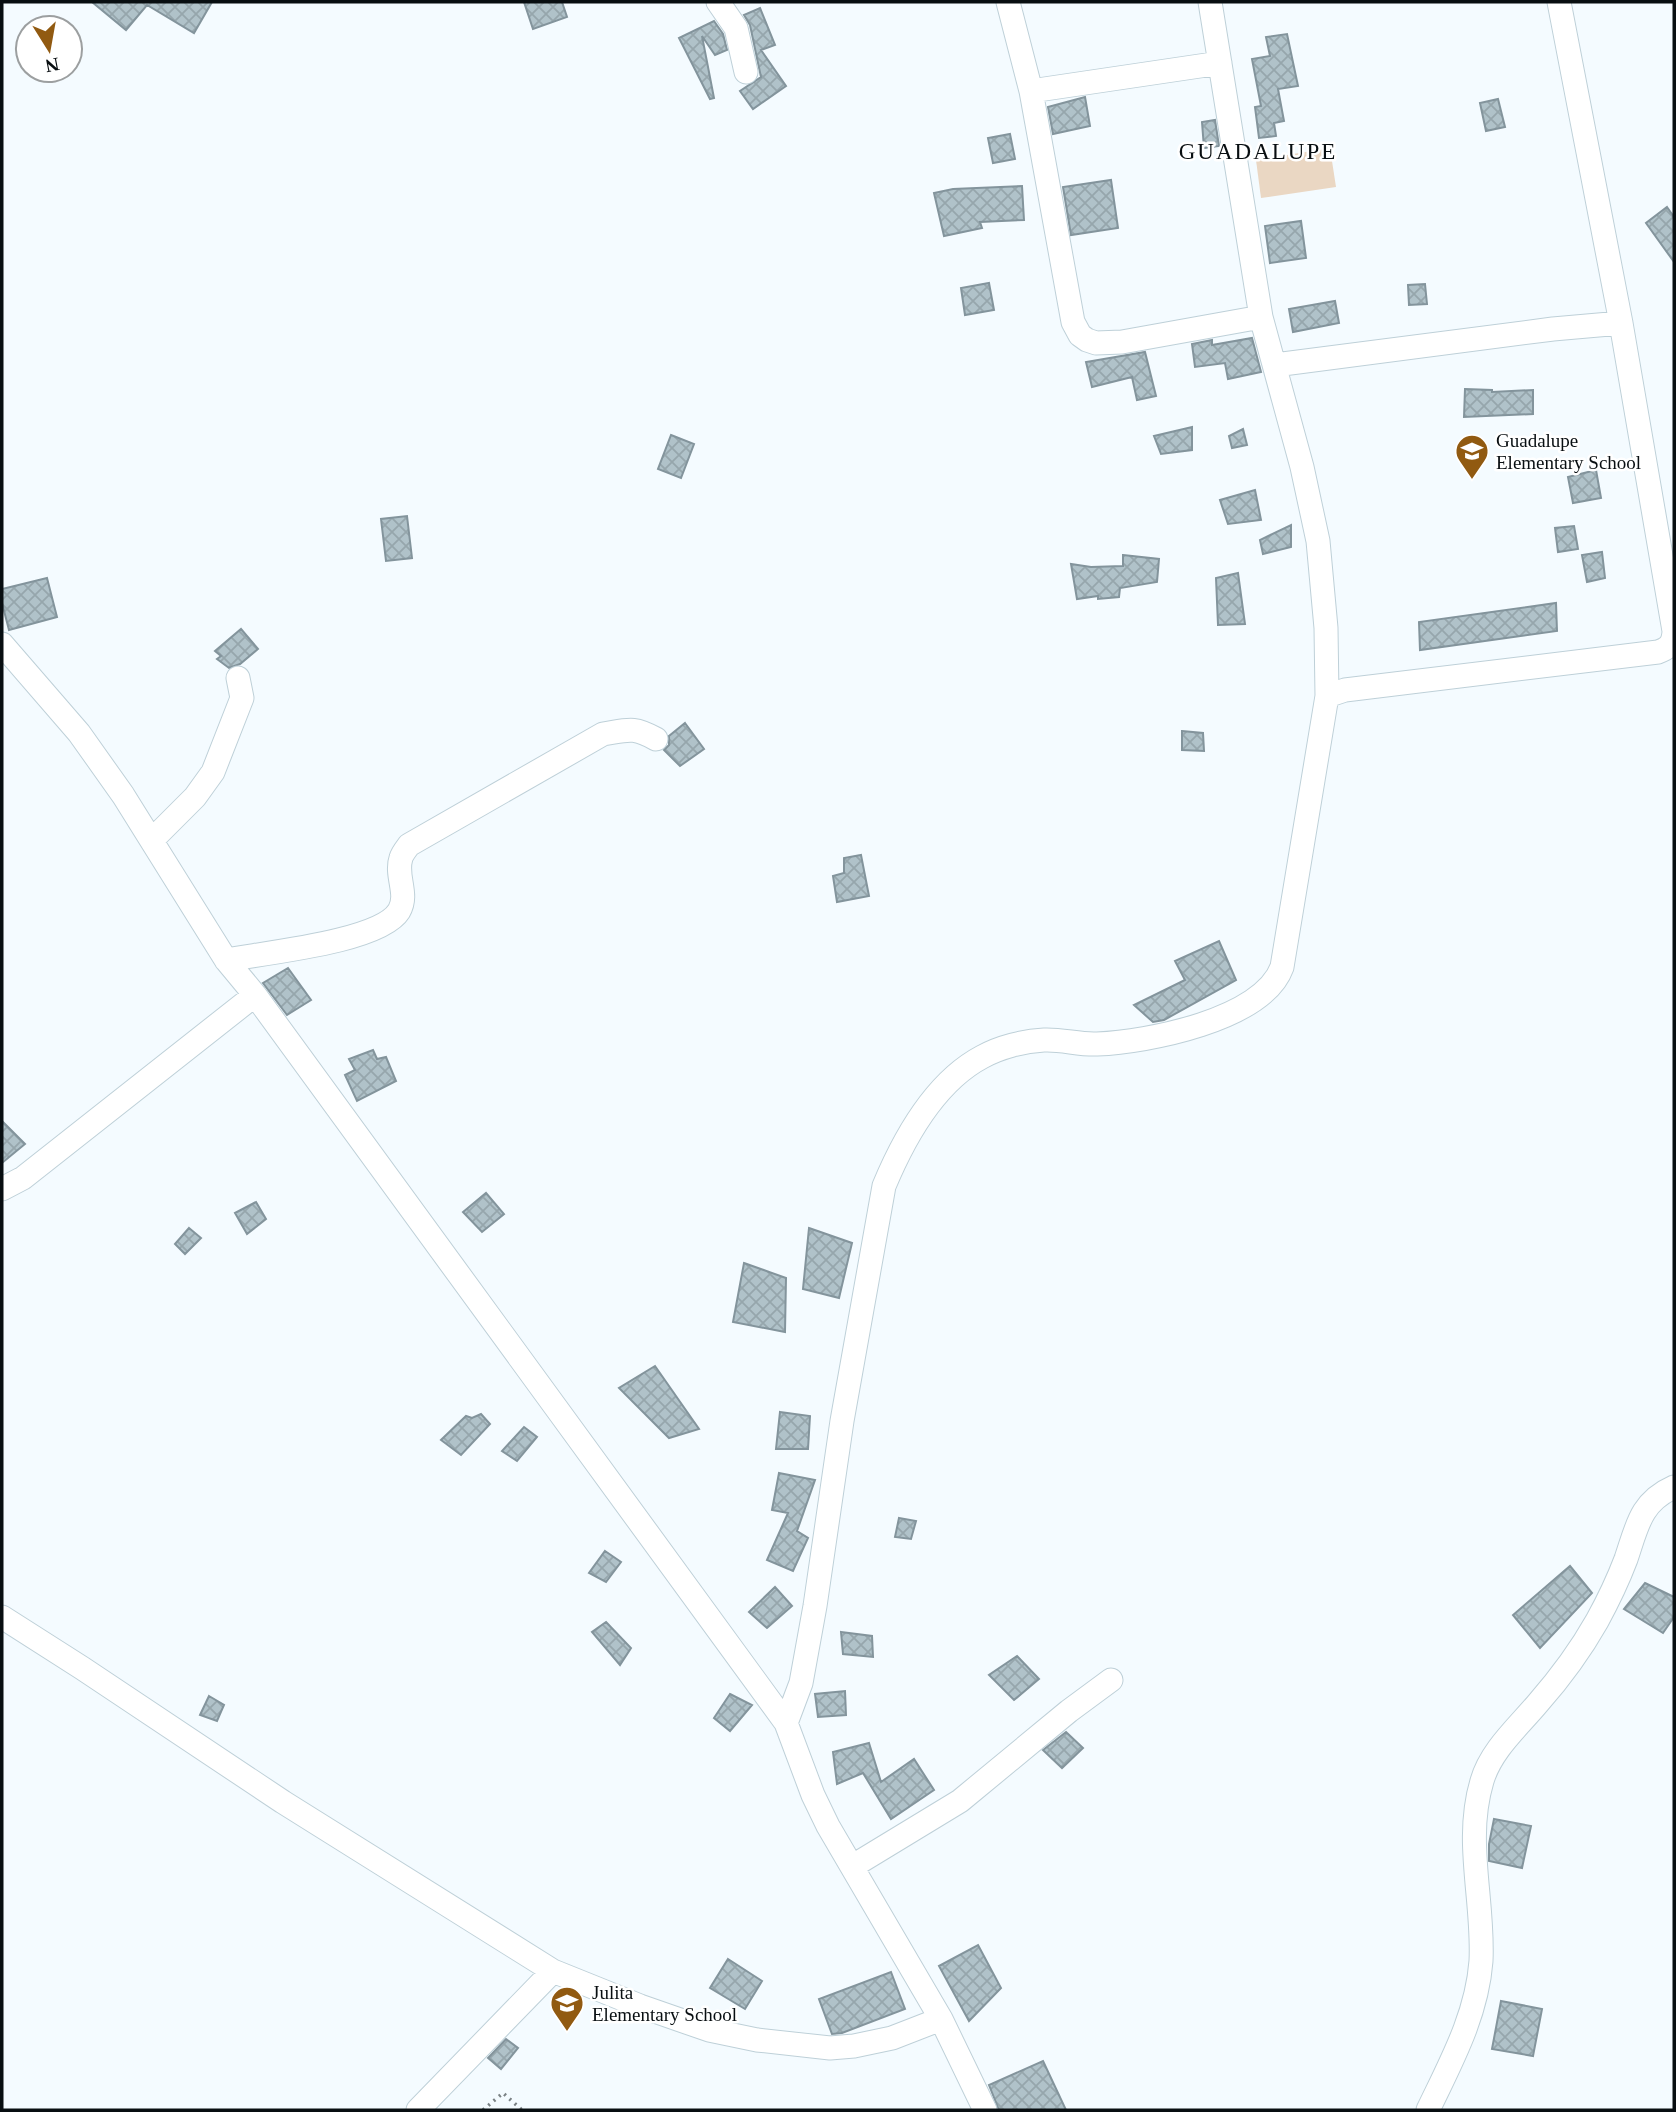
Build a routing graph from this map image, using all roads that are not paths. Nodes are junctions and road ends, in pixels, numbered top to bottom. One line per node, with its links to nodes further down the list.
1 (718, 2): 6 (street)
2 (1008, 2): 7 (street)
3 (1210, 2): 5 (street)
4 (1559, 2): 9 (street)
5 (1220, 63): 7 (street); 8 (street)
6 (746, 72)
7 (1031, 91): 8 (street)
8 (1261, 317): 10 (street)
9 (1621, 323): 10 (street); 11 (street)
10 (1275, 365): 14 (street)
11 (1674, 632): 14 (street)
12 (2, 644): 16 (street)
13 (238, 678): 16 (street)
14 (1327, 696): 23 (street)
15 (656, 740): 17 (street)
16 (152, 840): 17 (street)
17 (226, 960): 18 (street)
18 (255, 995): 19 (street); 23 (street)
19 (2, 1189)
20 (1674, 1487): 29 (street)
21 (2, 1617): 25 (street)
22 (1111, 1680): 24 (street)
23 (786, 1723): 24 (street)
24 (853, 1866): 26 (street)
25 (553, 1971): 26 (street); 27 (street)
26 (941, 2019): 28 (street)
27 (418, 2110)
28 (985, 2110)
29 (1428, 2110)

